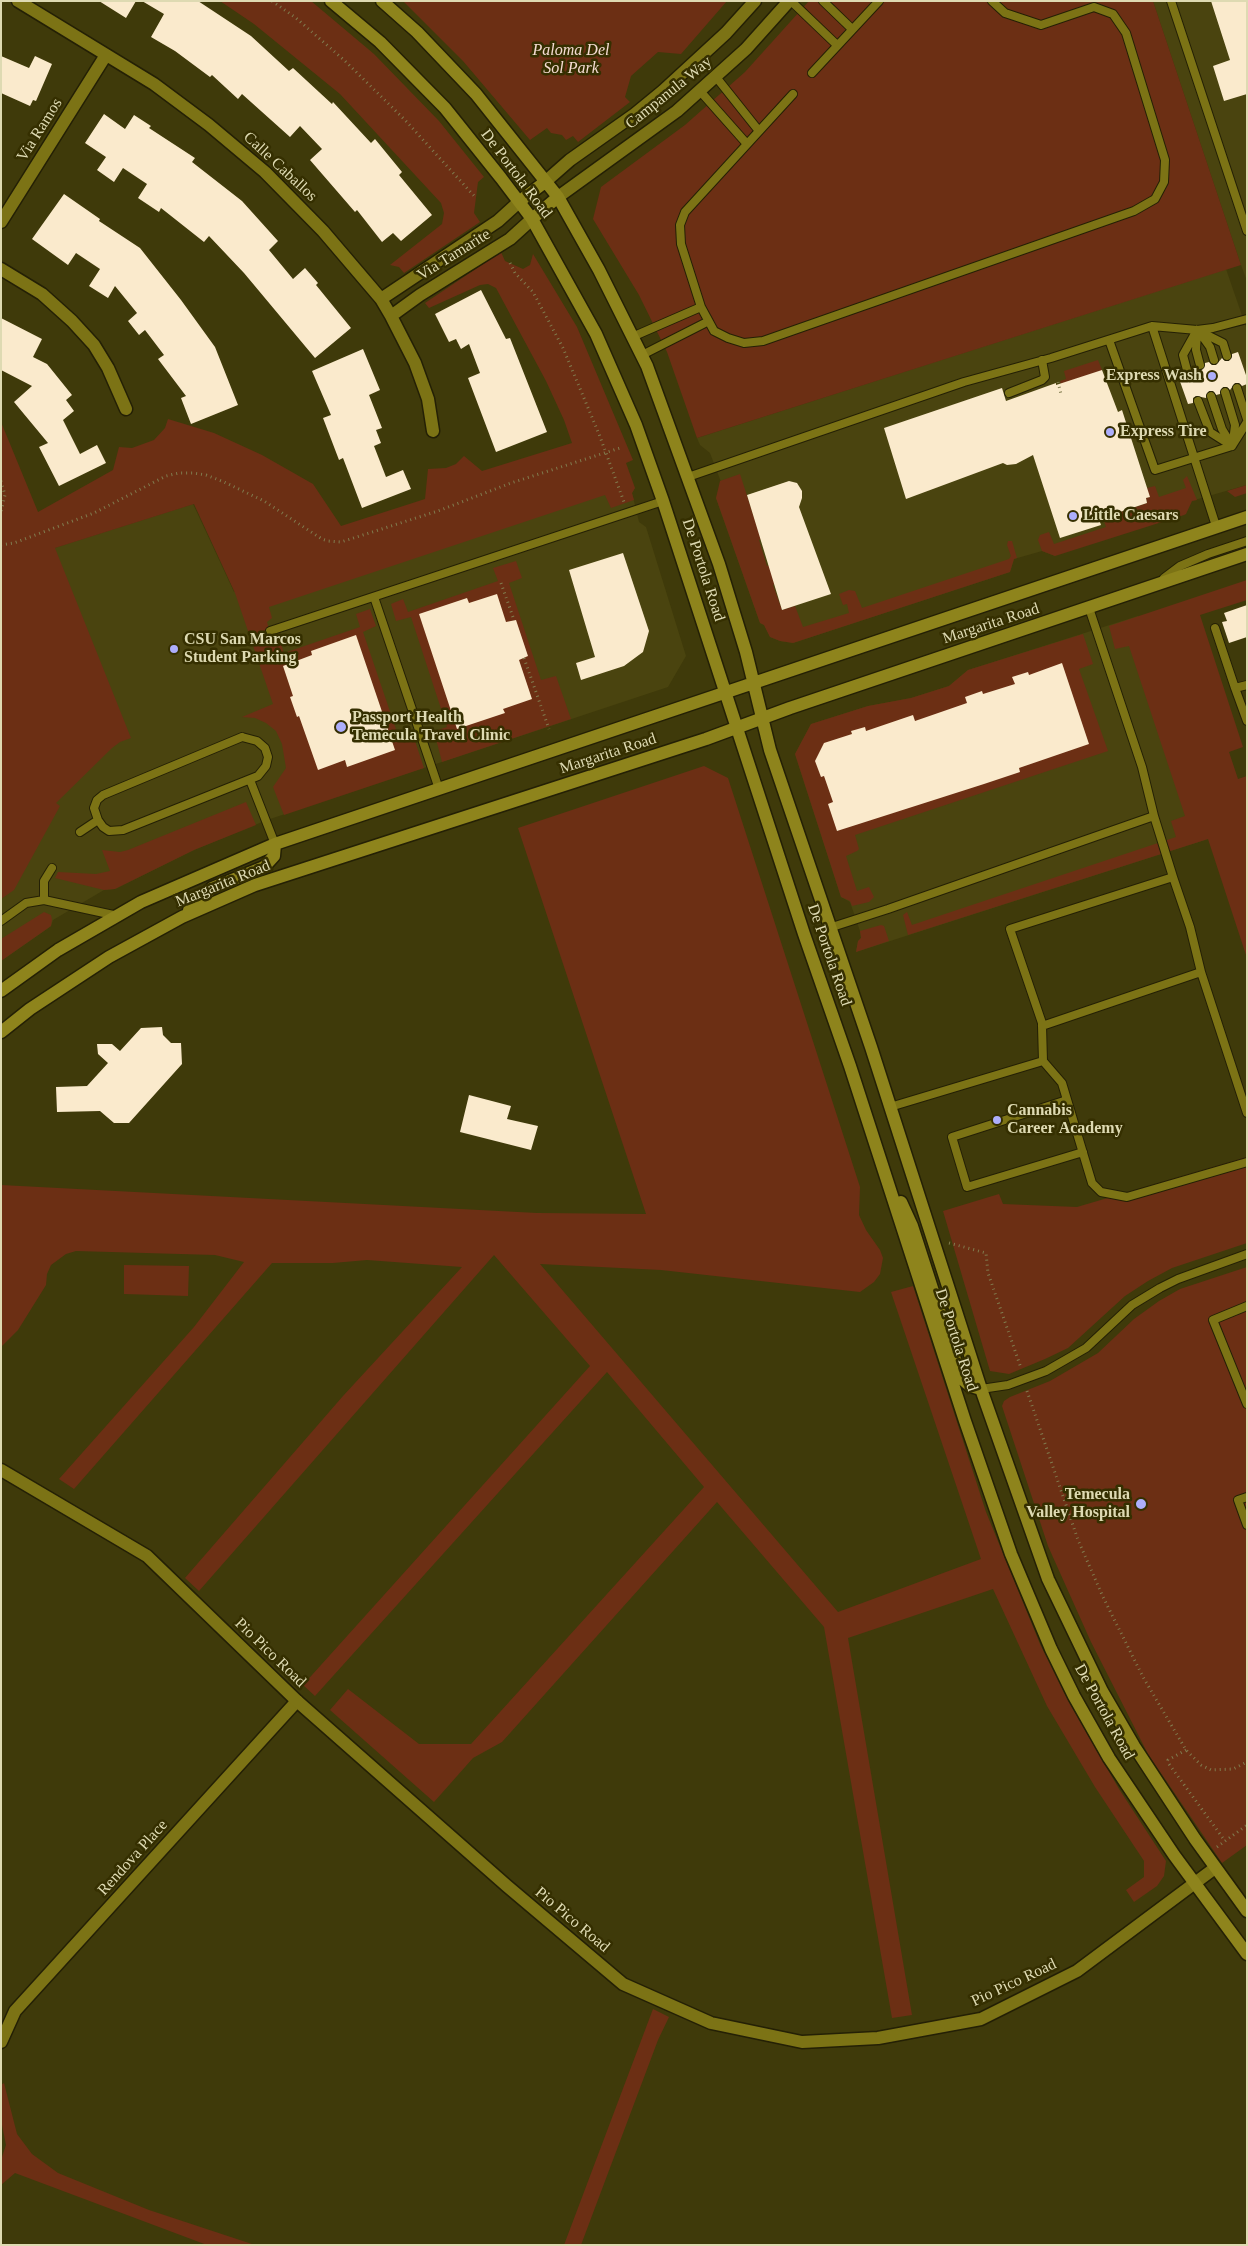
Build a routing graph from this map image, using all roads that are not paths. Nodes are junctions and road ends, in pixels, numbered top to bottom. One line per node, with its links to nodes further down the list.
1 (18, 1): 12 (street, Calle Caballos)
2 (331, 1): 21 (main road, De Portola Road)
3 (382, 1): 19 (main road, De Portola Road)
4 (755, 1): 19 (street, Campanula Way)
5 (790, 1): 11 (lane); 14 (street, Campanula Way)
6 (823, 1): 10 (lane)
7 (878, 1): 10 (lane)
8 (992, 1): 30 (lane)
9 (1171, 1): 24 (lane)
10 (852, 30): 11 (lane)
11 (837, 45): 13 (lane)
12 (106, 55): 23 (street, Via Ramos); 26 (street, Calle Caballos)
13 (812, 73)
14 (716, 77): 15 (street, Campanula Way); 17 (lane)
15 (700, 91): 18 (lane); 20 (street, Campanula Way)
16 (793, 94): 17 (lane)
17 (759, 131): 18 (lane)
18 (747, 144): 27 (lane)
19 (545, 182): 20 (main road, De Portola Road); 21 (main road)
20 (558, 197): 22 (main road); 33 (main road, De Portola Road)
21 (520, 201): 22 (main road, De Portola Road); 26 (street, Via Tamarite)
22 (532, 219): 28 (street, Via Tamarite); 52 (main road, De Portola Road)
23 (1, 222)
24 (1247, 232)
25 (1, 269): 46 (street)
26 (381, 299): 28 (street, Calle Caballos)
27 (701, 307): 30 (lane); 33 (lane)
28 (391, 316): 48 (street, Calle Caballos)
29 (1247, 319): 32 (lane)
30 (707, 322): 35 (lane)
31 (1152, 326): 32 (lane); 34 (lane); 50 (lane)
32 (1197, 330): 36 (lane); 38 (lane); 39 (lane); 40 (lane)
33 (632, 336): 35 (main road, De Portola Road)
34 (1109, 340): 37 (lane); 50 (lane)
35 (642, 355): 51 (main road, De Portola Road)
36 (1227, 356)
37 (1042, 360): 43 (lane); 51 (lane)
38 (1214, 360)
39 (1200, 365)
40 (1187, 370)
41 (1237, 388): 47 (lane)
42 (1224, 392): 49 (lane)
43 (1009, 393)
44 (1211, 396): 49 (lane)
45 (1198, 401): 49 (lane)
46 (126, 409)
47 (1247, 420): 49 (lane)
48 (433, 431)
49 (1232, 446): 50 (lane)
50 (1194, 458): 54 (lane)
51 (688, 476): 62 (main road, De Portola Road)
52 (663, 501): 58 (lane); 65 (main road, De Portola Road)
53 (1247, 516): 54 (main road, Margarita Road)
54 (1216, 526): 62 (main road, Margarita Road)
55 (1247, 541): 57 (lane)
56 (1247, 554): 57 (main road, Margarita Road)
57 (1154, 586): 59 (main road, Margarita Road)
58 (374, 597): 61 (lane); 70 (lane)
59 (1089, 608): 66 (main road, Margarita Road); 71 (lane)
60 (1215, 628): 64 (lane)
61 (270, 631)
62 (754, 683): 65 (main road, Margarita Road); 66 (main road, De Portola Road)
63 (1247, 685): 64 (lane)
64 (1236, 688): 67 (lane)
65 (726, 692): 68 (main road, De Portola Road); 70 (main road, Margarita Road)
66 (762, 718): 68 (main road, Margarita Road); 81 (main road, De Portola Road)
67 (1247, 721)
68 (737, 728): 79 (main road, Margarita Road); 92 (main road, De Portola Road)
69 (250, 780): 72 (lane); 72 (lane); 74 (lane)
70 (439, 789): 74 (main road, Margarita Road)
71 (1154, 816): 76 (lane); 81 (lane)
72 (98, 820): 73 (lane)
73 (80, 832)
74 (275, 844): 78 (main road, Margarita Road); 79 (main road)
75 (52, 868): 77 (lane)
76 (1173, 877): 82 (lane); 84 (lane)
77 (44, 900): 78 (lane); 80 (lane)
78 (118, 916): 83 (main road, Margarita Road)
79 (182, 917): 85 (main road, Margarita Road)
80 (1, 921)
81 (829, 928): 88 (main road, De Portola Road)
82 (1201, 972): 84 (lane); 89 (lane)
83 (1, 991)
84 (1042, 1026): 86 (lane)
85 (1, 1032)
86 (1043, 1061): 87 (lane); 88 (lane)
87 (1067, 1100): 90 (lane); 90 (lane)
88 (890, 1108): 95 (main road, De Portola Road)
89 (1247, 1113)
90 (1082, 1152): 91 (lane)
91 (1247, 1162)
92 (890, 1189): 95 (main road); 102 (main road, De Portola Road)
93 (1247, 1254): 95 (lane)
94 (1247, 1306): 96 (lane)
95 (982, 1389): 101 (main road, De Portola Road)
96 (1247, 1404)
97 (1, 1470): 100 (street, Pio Pico Road)
98 (1247, 1497): 99 (lane)
99 (1247, 1525)
100 (297, 1701): 102 (street, Pio Pico Road); 105 (street, Rendova Place)
101 (1215, 1868): 102 (street, Pio Pico Road); 103 (main road, De Portola Road)
102 (1194, 1883): 104 (main road, De Portola Road)
103 (1247, 1911)
104 (1247, 1954)
105 (1, 2042)

